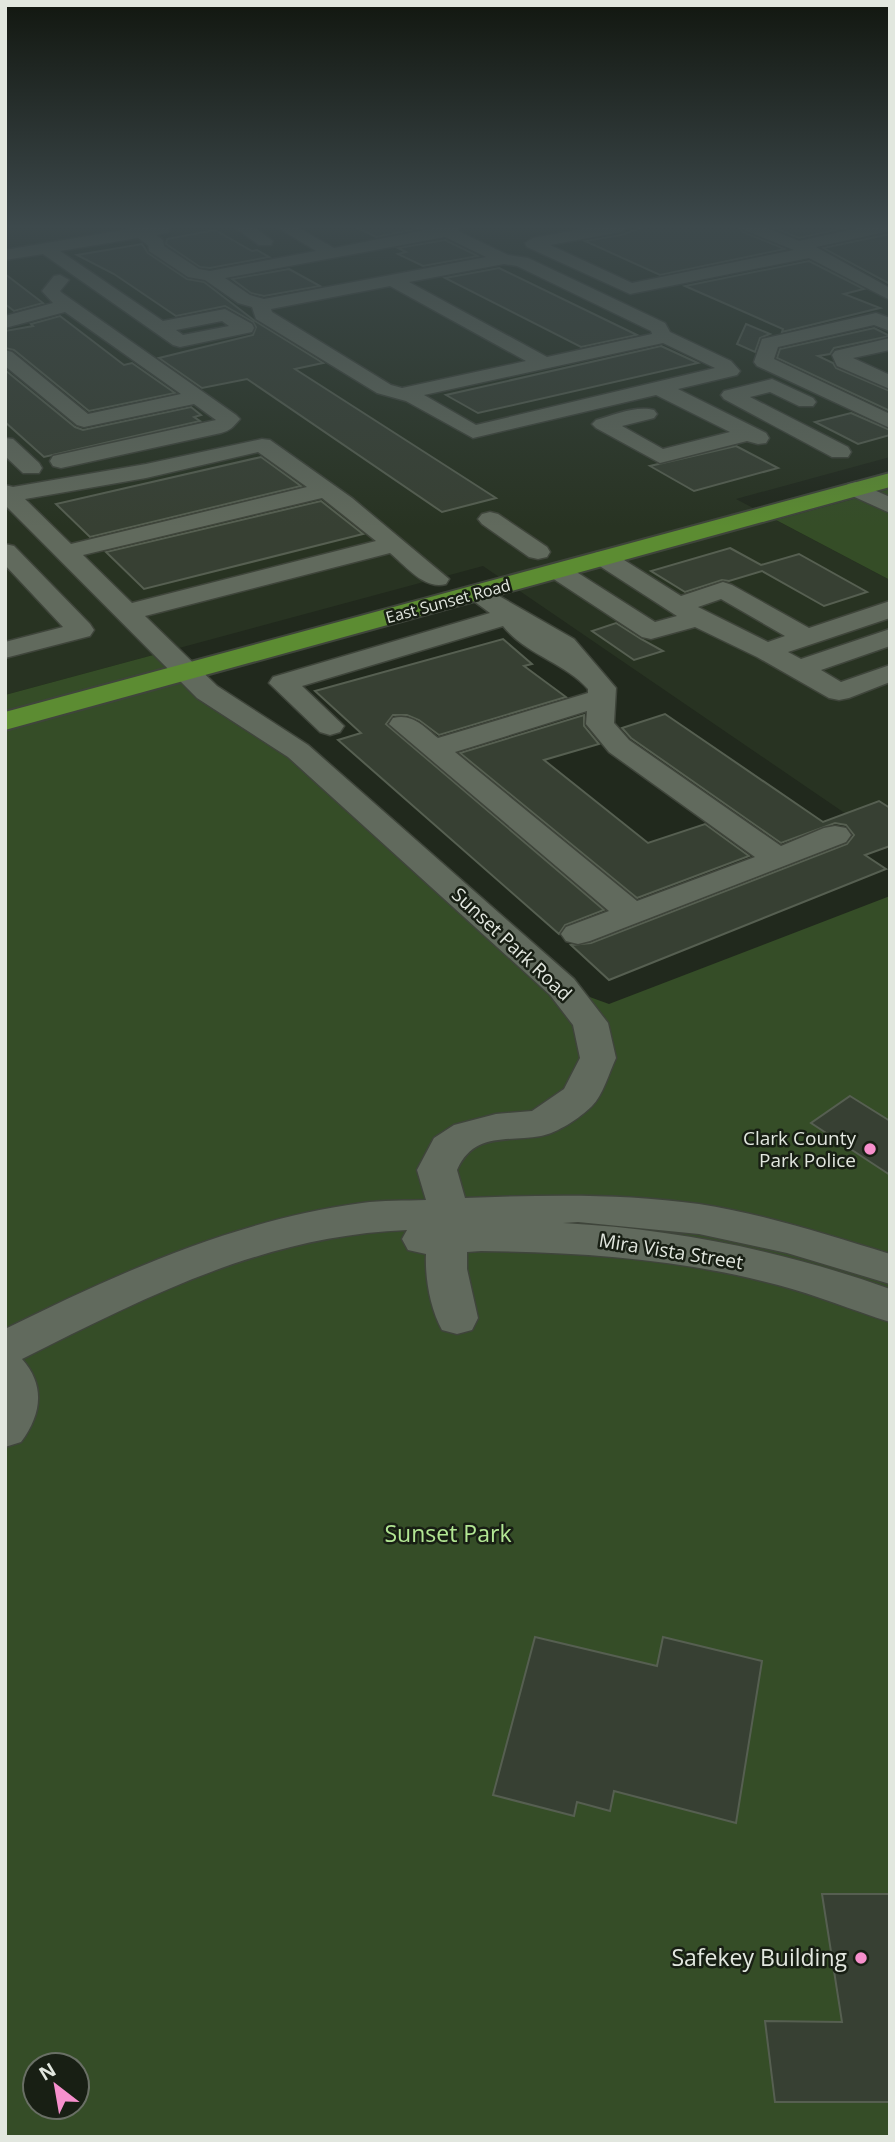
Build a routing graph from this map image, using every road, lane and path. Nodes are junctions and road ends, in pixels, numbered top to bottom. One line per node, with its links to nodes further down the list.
1 (99, 327): 15 (street)
2 (283, 327): 14 (street)
3 (477, 327): 9 (street)
4 (658, 327): 6 (street)
5 (841, 327): 17 (street)
6 (665, 337): 9 (street); 13 (street)
7 (890, 344): 11 (street)
8 (5, 356): 10 (street)
9 (544, 363): 14 (street)
10 (38, 383): 12 (street); 15 (street)
11 (890, 383)
12 (16, 387)
13 (659, 388): 14 (street); 16 (street)
14 (401, 394)
15 (198, 397): 25 (street)
16 (688, 418): 18 (street); 20 (street)
17 (890, 422)
18 (742, 430): 20 (street); 22 (street); 24 (street)
19 (656, 434): 20 (street)
20 (631, 440)
21 (5, 444): 25 (street)
22 (771, 445)
23 (890, 457): 24 (main road, East Sunset Road)
24 (834, 463): 28 (main road); 35 (main road, East Sunset Road)
25 (31, 468): 27 (street)
26 (890, 480): 28 (main road, East Sunset Road)
27 (6, 487): 29 (street); 34 (street, Sunset Park Road)
28 (856, 489): 30 (street); 36 (main road, East Sunset Road)
29 (325, 490): 32 (street); 34 (street)
30 (890, 506)
31 (489, 519): 35 (street)
32 (395, 544): 38 (street); 42 (street)
33 (5, 551): 48 (street)
34 (66, 552): 42 (street, Sunset Park Road)
35 (538, 552): 38 (main road, East Sunset Road)
36 (604, 558): 37 (main road, East Sunset Road); 41 (street)
37 (558, 570): 39 (main road, East Sunset Road); 41 (street)
38 (437, 579): 44 (main road, East Sunset Road)
39 (476, 593): 43 (street); 47 (main road, East Sunset Road)
40 (890, 609): 45 (street)
41 (688, 611): 45 (street); 49 (street)
42 (128, 612): 50 (street, Sunset Park Road)
43 (511, 615): 53 (street); 55 (street)
44 (262, 626)
45 (806, 637): 49 (street)
46 (890, 637): 51 (street)
47 (285, 646): 50 (main road, East Sunset Road); 53 (street)
48 (5, 650)
49 (766, 651): 51 (street)
50 (184, 656): 54 (main road, East Sunset Road); 56 (main road, East Sunset Road); 64 (street, Sunset Park Road)
51 (799, 669): 52 (street)
52 (890, 673)
53 (313, 675): 58 (street)
54 (5, 695)
55 (600, 698): 59 (street); 61 (street)
56 (5, 722)
57 (403, 724): 59 (street)
58 (330, 726)
59 (434, 749): 62 (street)
60 (835, 835): 61 (street)
61 (778, 859): 62 (lane)
62 (632, 912): 63 (lane)
63 (578, 934)
64 (448, 1225): 65 (street, Mira Vista Street); 66 (street, Mira Vista Street); 67 (street, Sunset Park Road); 68 (street)
65 (890, 1269)
66 (890, 1306)
67 (457, 1318)
68 (7, 1363): 69 (street)
69 (5, 1429)

